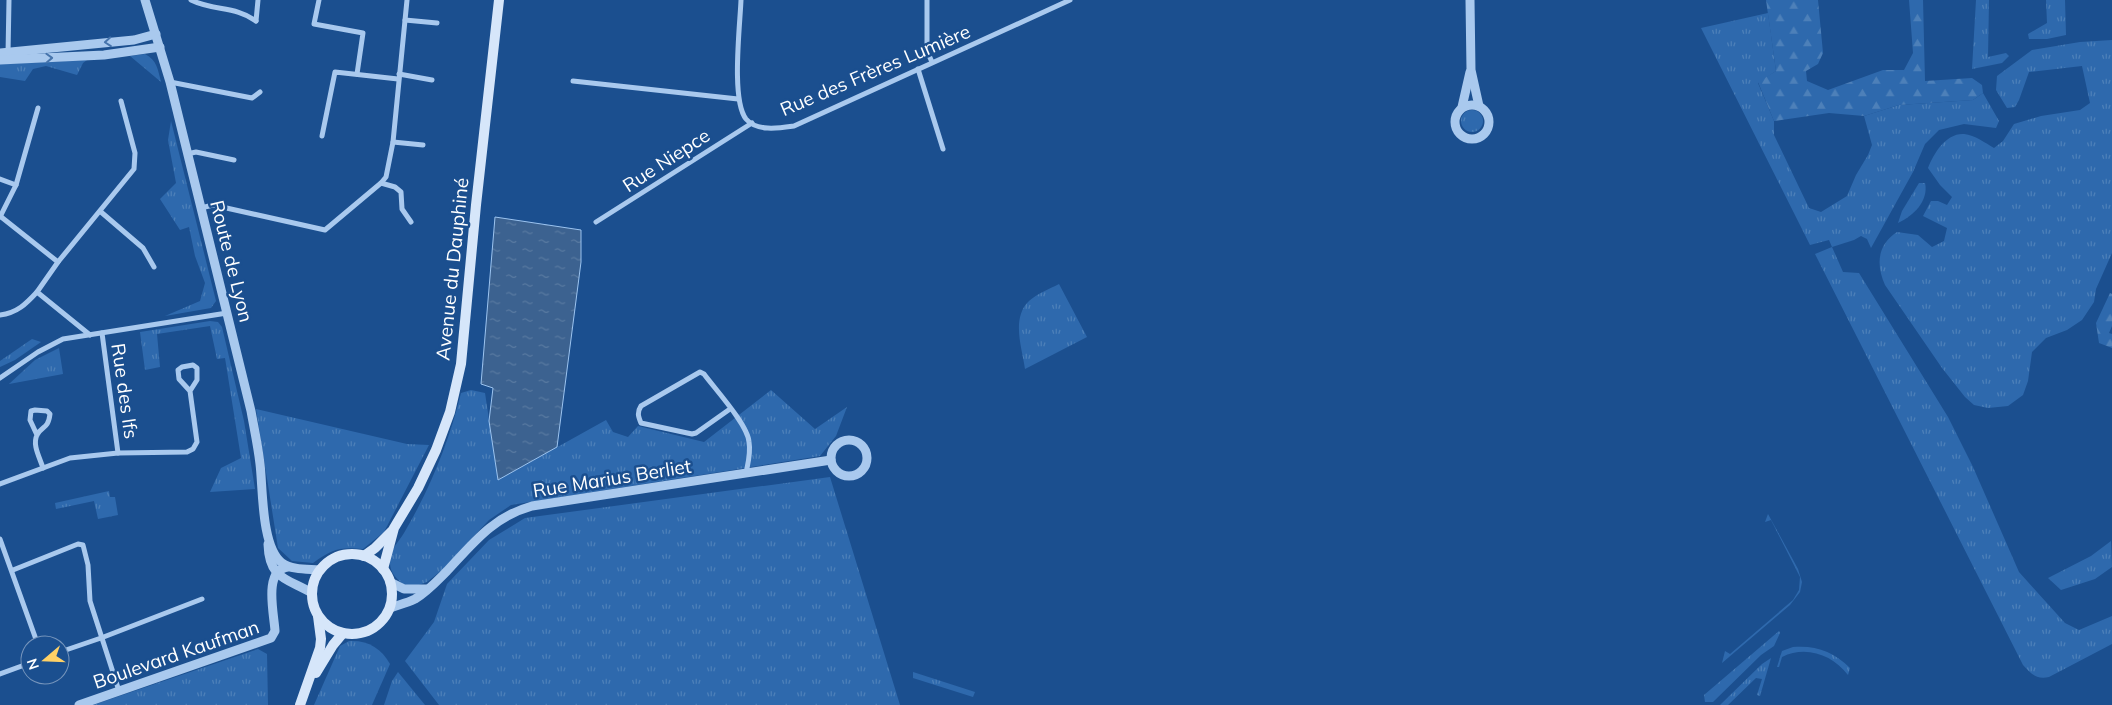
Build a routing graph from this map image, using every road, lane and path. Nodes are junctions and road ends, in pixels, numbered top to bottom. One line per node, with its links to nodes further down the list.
1 (9, 0): 16 (street)
2 (145, 0): 14 (street, Route de Lyon)
3 (191, 0): 4 (street)
4 (258, 0)
5 (319, 0): 20 (street)
6 (407, 0): 12 (street)
7 (499, 0): 62 (main road, Avenue du Dauphiné)
8 (740, 0): 26 (street)
9 (927, 0): 17 (street)
10 (1070, 0): 17 (street, Rue des Frères Lumière)
11 (1473, 1): 19 (street)
12 (405, 20): 13 (street); 21 (street)
13 (437, 23)
14 (156, 34): 15 (street, Route de Lyon); 16 (street, one-way to 16)
15 (160, 47): 16 (street, one-way to 15); 24 (street, Route de Lyon)
16 (4, 56)
17 (932, 62): 18 (street, Rue des Frères Lumière)
18 (918, 69): 31 (street, Rue des Frères Lumière); 35 (street)
19 (1471, 70): 28 (street); 29 (street)
20 (358, 74): 21 (street); 32 (street)
21 (398, 76): 22 (street); 33 (street)
22 (432, 80)
23 (573, 81): 26 (street)
24 (170, 82): 25 (street); 36 (street, Route de Lyon)
25 (260, 92)
26 (738, 99): 31 (street)
27 (121, 100): 42 (street)
28 (1479, 106): 29 (street); 29 (street)
29 (1462, 107)
30 (38, 108): 40 (street)
31 (752, 123): 45 (street, Rue Niepce)
32 (322, 136)
33 (393, 142): 34 (street); 39 (street)
34 (423, 145)
35 (943, 149)
36 (187, 154): 37 (street); 41 (street, Route de Lyon)
37 (234, 160)
38 (0, 179): 40 (street)
39 (381, 183): 41 (street); 44 (street)
40 (16, 185): 43 (street)
41 (201, 208): 49 (street, Route de Lyon)
42 (101, 212): 46 (street); 47 (street)
43 (0, 216): 46 (street)
44 (411, 222)
45 (596, 222)
46 (58, 262): 48 (street)
47 (154, 267)
48 (37, 292): 50 (street); 52 (street)
49 (227, 313): 51 (street); 63 (street, Route de Lyon)
50 (0, 315)
51 (102, 333): 52 (street); 57 (street, Rue des Ifs)
52 (90, 335): 53 (street)
53 (0, 378)
54 (190, 391): 54 (street); 57 (street)
55 (730, 409): 55 (street); 60 (street)
56 (37, 435): 56 (street); 59 (street)
57 (118, 453): 59 (street)
58 (831, 460): 58 (street); 60 (street, Rue Marius Berliet)
59 (43, 468): 61 (street)
60 (746, 474): 73 (street, Rue Marius Berliet)
61 (0, 484)
62 (394, 528): 65 (main road, Avenue du Dauphiné); 67 (main road, Avenue du Dauphiné)
63 (268, 534): 66 (street, Route de Lyon); 70 (street, Route de Lyon)
64 (0, 538): 68 (street)
65 (364, 556): 67 (main road); 69 (main road)
66 (288, 567): 69 (street); 70 (street)
67 (383, 569): 72 (main road)
68 (13, 570): 80 (street); 81 (street)
69 (319, 570): 74 (main road)
70 (275, 573): 71 (street); 75 (street, Boulevard Kaufman)
71 (288, 581): 74 (street); 75 (street, Boulevard Kaufman)
72 (390, 582): 73 (street); 77 (main road)
73 (429, 589): 77 (street, Rue Marius Berliet)
74 (312, 593): 78 (main road)
75 (273, 595): 86 (street, Boulevard Kaufman)
76 (202, 599): 81 (street)
77 (390, 608): 79 (main road)
78 (318, 615): 79 (main road); 85 (main road)
79 (343, 634): 85 (main road)
80 (35, 635)
81 (101, 638): 82 (street); 86 (street)
82 (70, 649)
83 (20, 667): 84 (street)
84 (0, 674)
85 (307, 687): 88 (main road)
86 (119, 691): 87 (street, Boulevard Kaufman)
87 (79, 705)
88 (300, 705)

